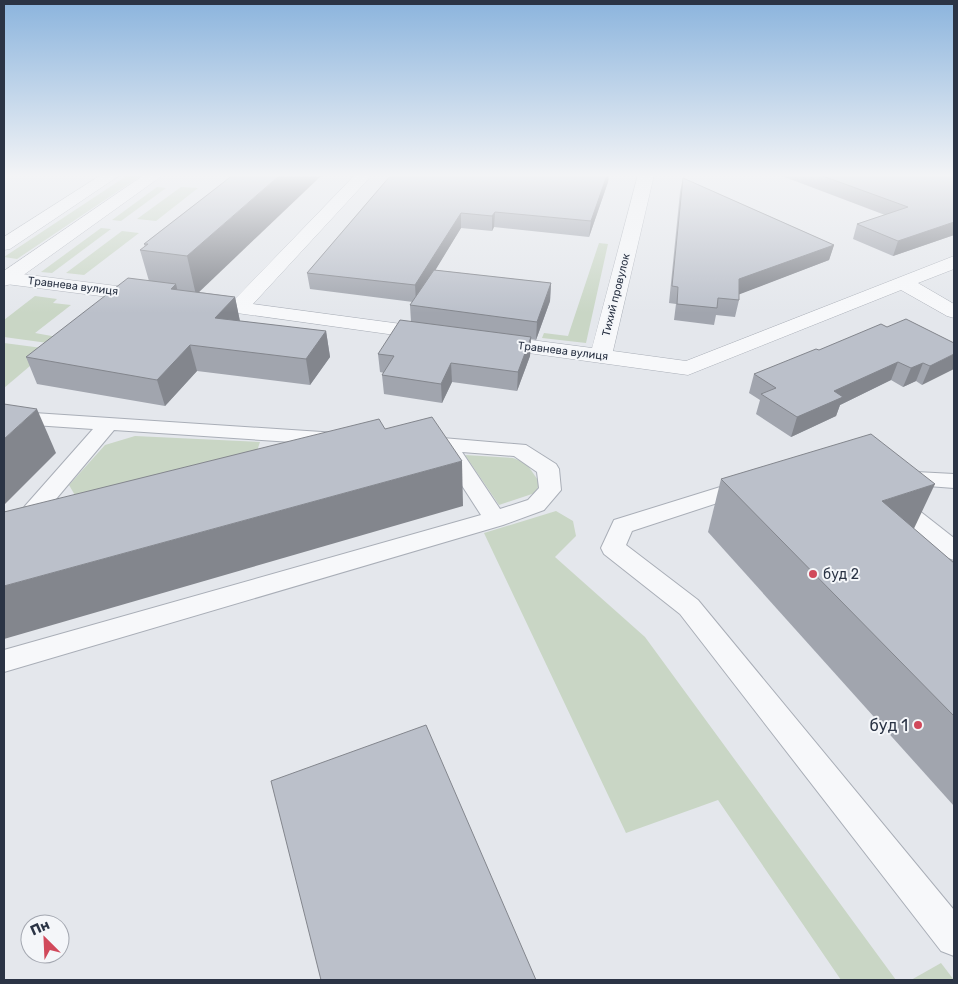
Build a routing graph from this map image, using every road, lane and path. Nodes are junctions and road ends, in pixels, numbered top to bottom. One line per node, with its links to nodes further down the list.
1 (41, 221): 5 (street)
2 (86, 221): 7 (street)
3 (320, 221): 9 (street)
4 (635, 221): 11 (street, Тихий провулок)
5 (4, 245)
6 (954, 262): 8 (street, Травнева вулиця)
7 (8, 273): 9 (street, Травнева вулиця)
8 (903, 283): 10 (street); 11 (street, Травнева вулиця)
9 (238, 308): 11 (street, Травнева вулиця)
10 (954, 312)
11 (601, 356)
12 (4, 417): 13 (lane)
13 (108, 425): 16 (lane); 19 (lane)
14 (396, 442): 15 (lane)
15 (445, 444): 20 (lane); 20 (lane)
16 (280, 456)
17 (772, 481): 23 (lane)
18 (954, 481): 21 (lane)
19 (68, 509)
20 (494, 519): 22 (lane)
21 (954, 551)
22 (4, 661)
23 (954, 938)

